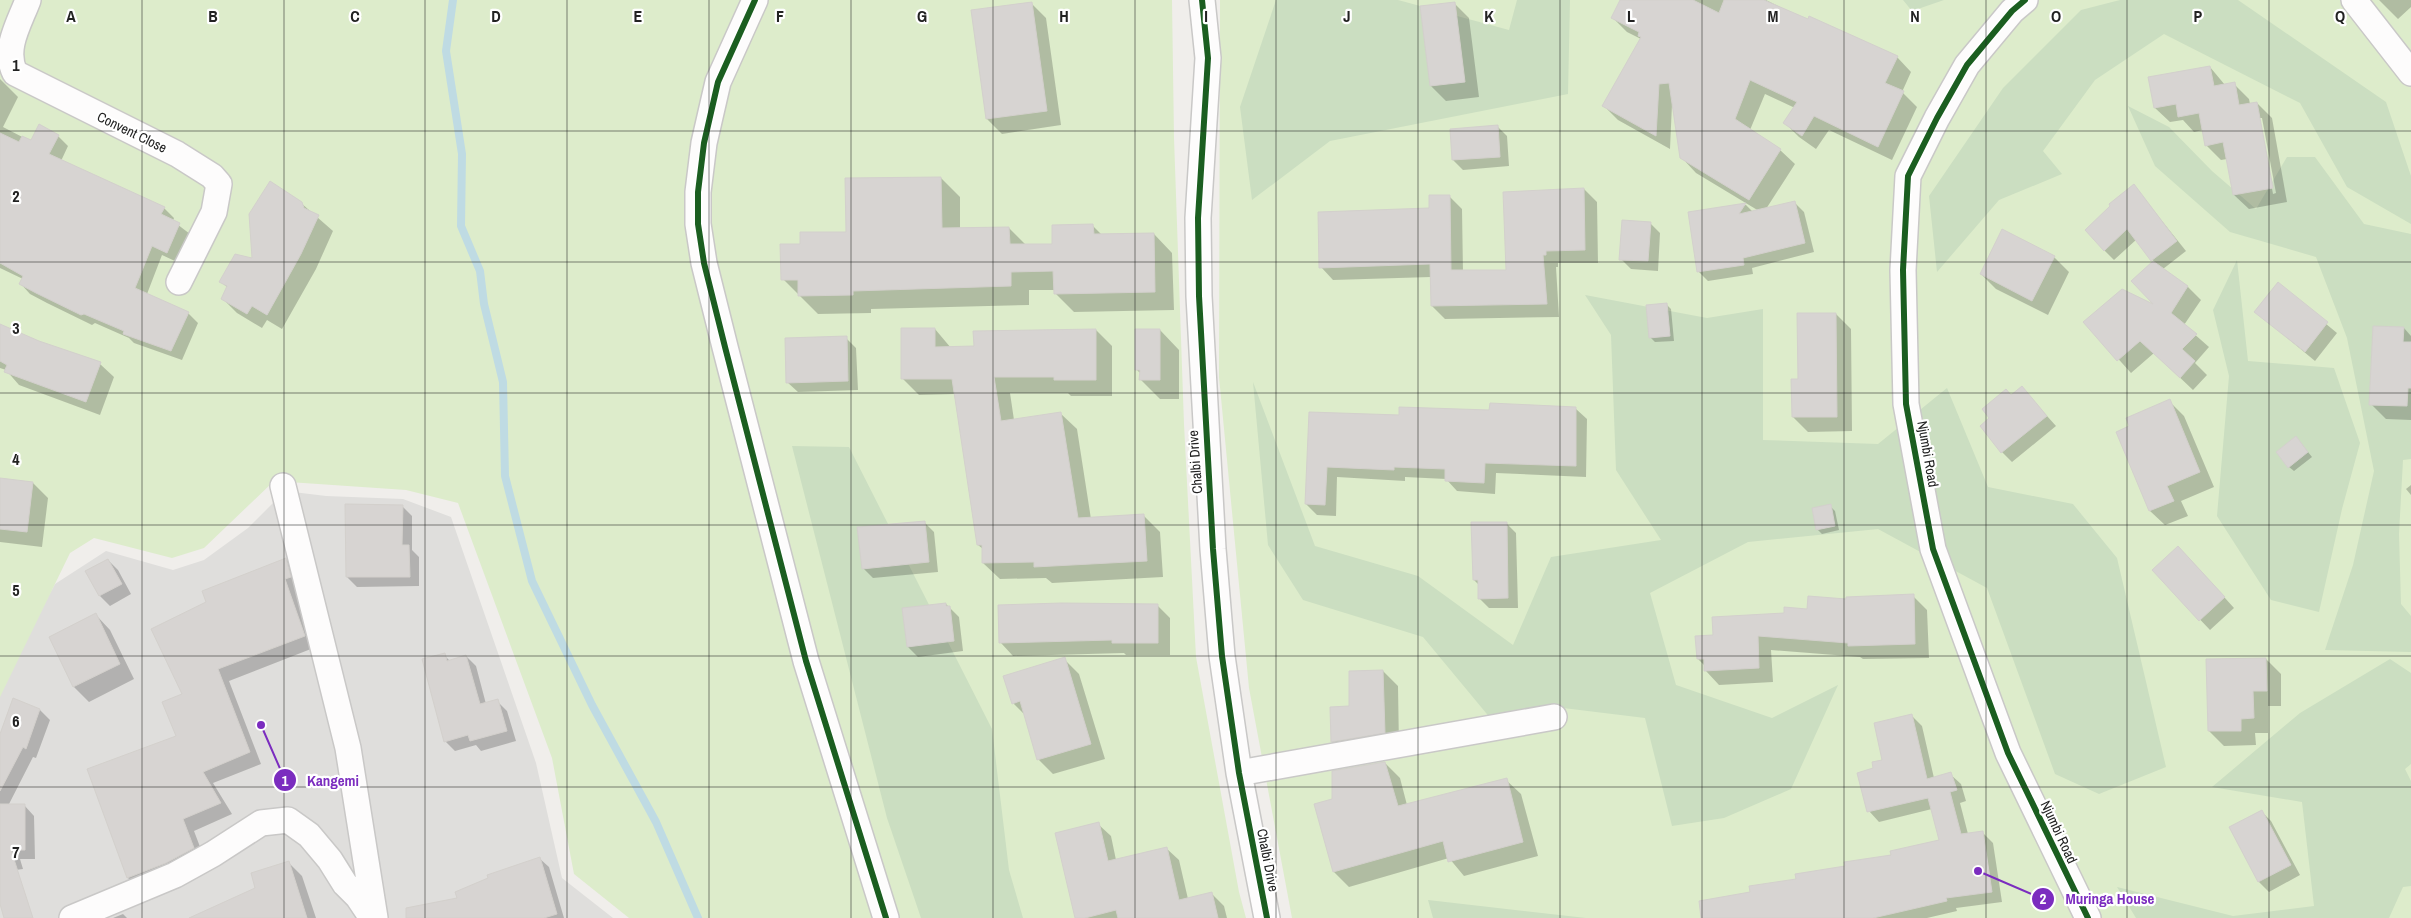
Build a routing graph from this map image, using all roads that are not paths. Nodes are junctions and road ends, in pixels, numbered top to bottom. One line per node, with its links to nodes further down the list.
1 (28, 0): 7 (street, Convent Close)
2 (755, 0): 13 (street)
3 (1202, 0): 10 (street, Chalbi Drive)
4 (2025, 0): 15 (street, Njumbi Road)
5 (2354, 0): 6 (street)
6 (2411, 73)
7 (179, 282)
8 (283, 486): 12 (street)
9 (1554, 717): 10 (street)
10 (1239, 773): 14 (street, Chalbi Drive)
11 (72, 918): 12 (street)
12 (373, 918)
13 (886, 918)
14 (1267, 918)
15 (2088, 918)

